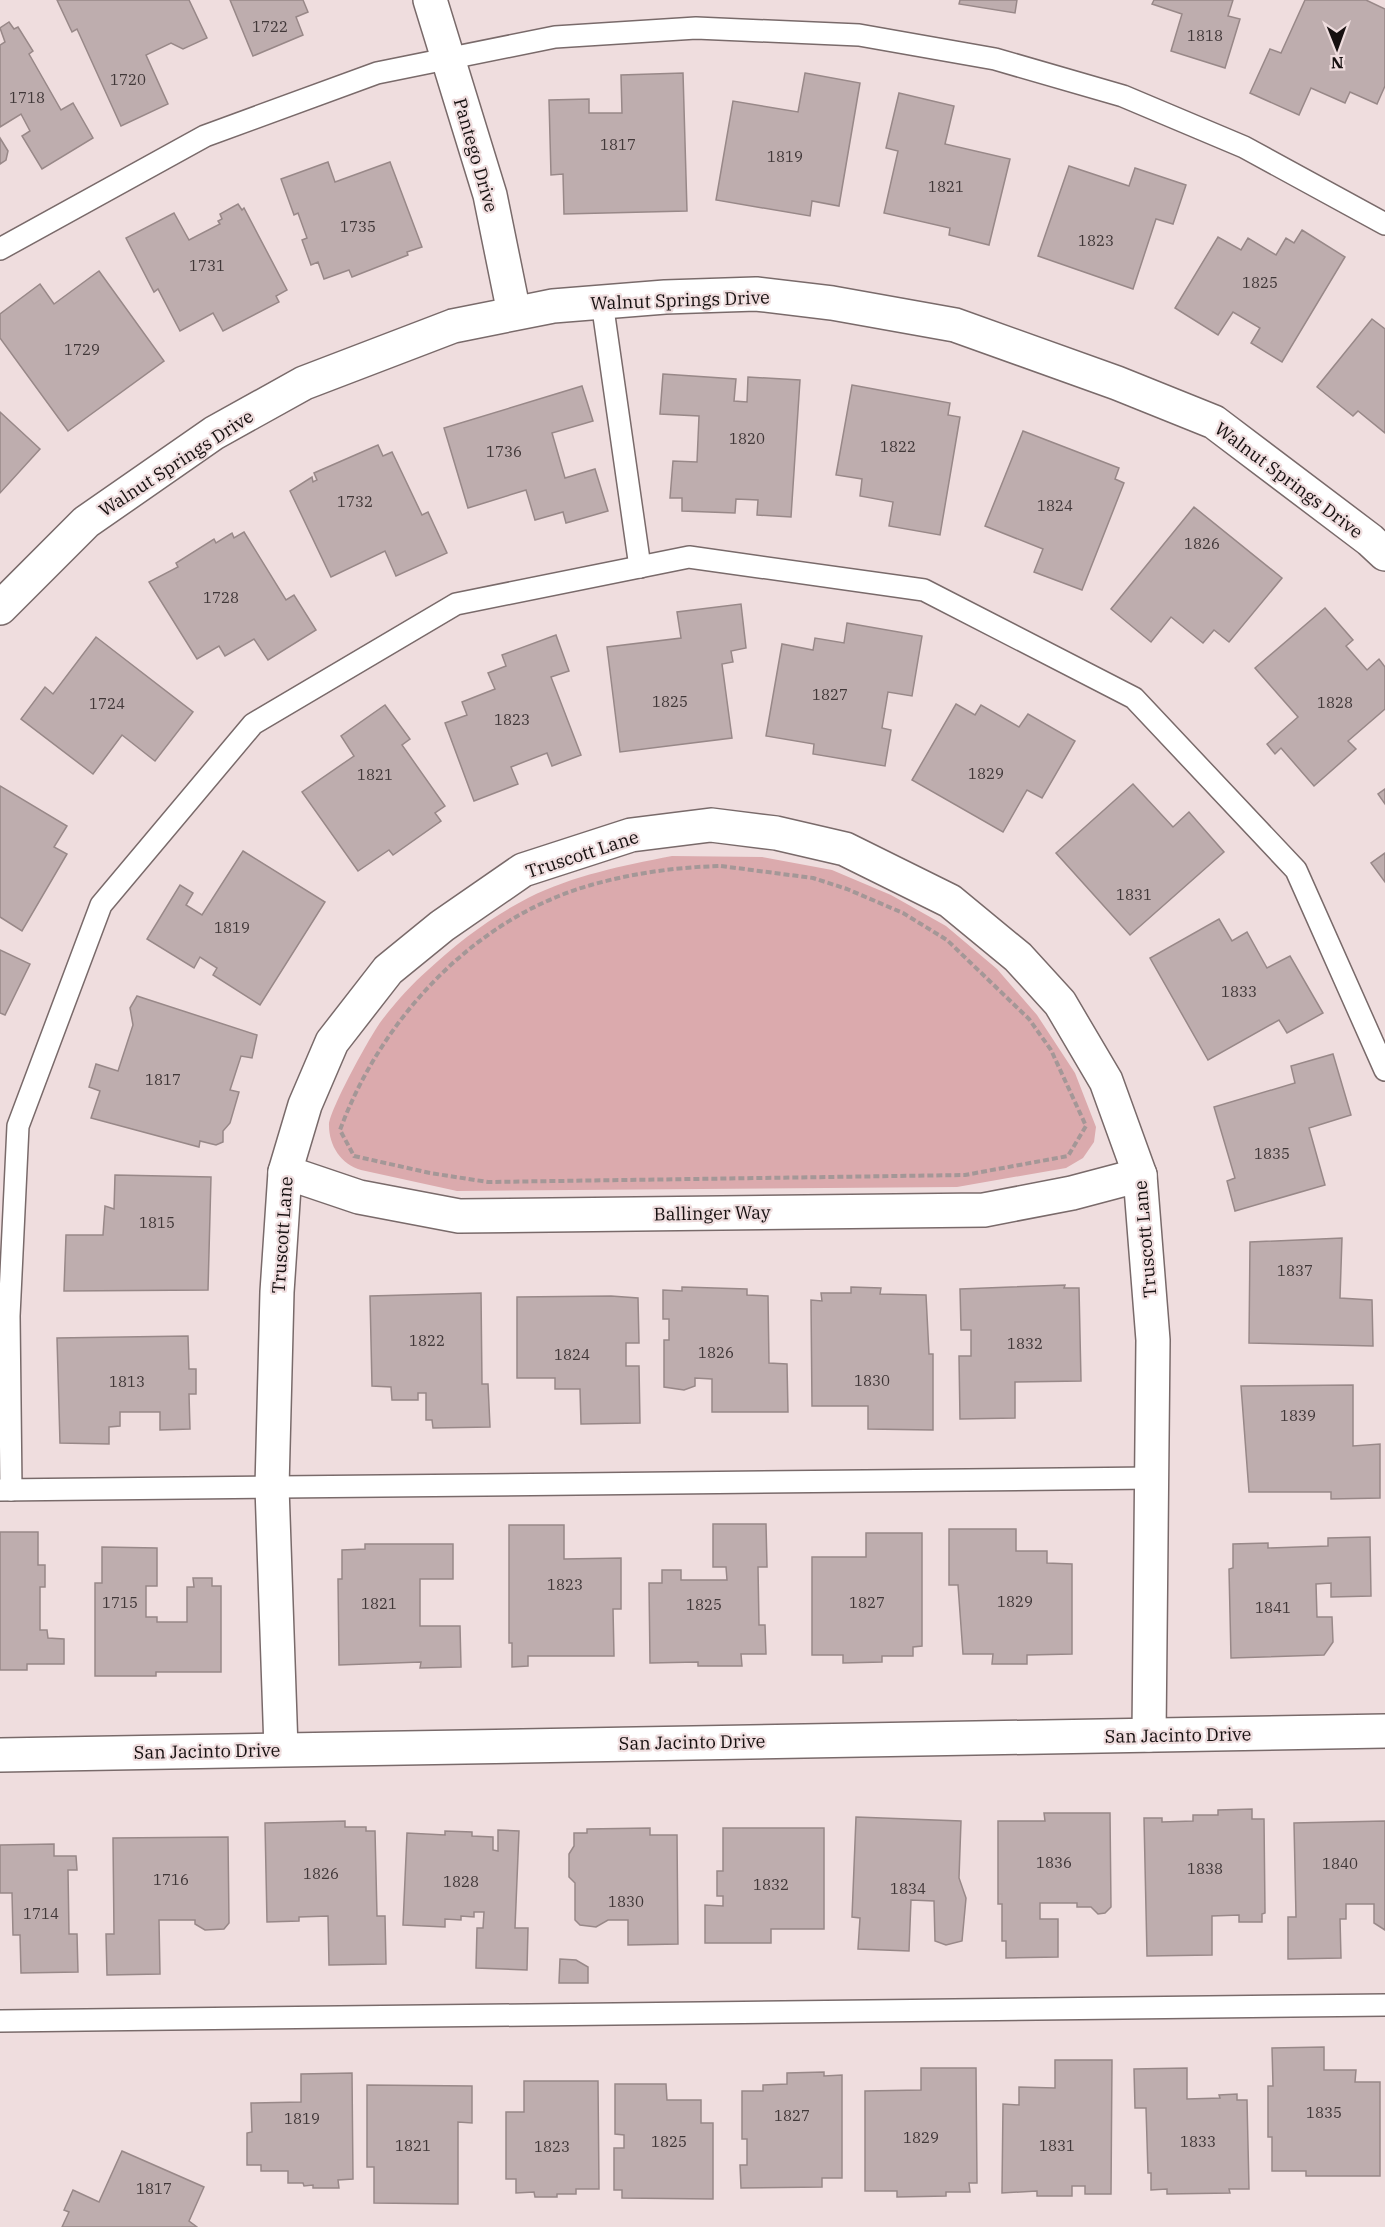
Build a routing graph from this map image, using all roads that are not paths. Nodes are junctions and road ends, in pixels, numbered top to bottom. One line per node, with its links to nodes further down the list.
1 (430, 0): 2 (street, Pantego Drive)
2 (448, 59): 3 (lane); 4 (lane); 6 (street, Pantego Drive)
3 (1385, 224)
4 (0, 249)
5 (602, 302): 6 (street, Walnut Springs Drive); 7 (street, Walnut Springs Drive); 8 (lane)
6 (514, 313): 9 (street, Walnut Springs Drive)
7 (1385, 554)
8 (640, 567): 10 (lane); 15 (lane)
9 (0, 608)
10 (1385, 1070)
11 (285, 1172): 12 (street, Ballinger Way); 12 (street, Truscott Lane); 14 (street, Truscott Lane)
12 (1140, 1175): 13 (street, Truscott Lane)
13 (1152, 1478): 14 (lane); 17 (street, Truscott Lane)
14 (272, 1487): 15 (lane); 18 (street, Truscott Lane)
15 (5, 1490)
16 (1385, 1731): 17 (street, San Jacinto Drive)
17 (1149, 1735): 18 (street, San Jacinto Drive)
18 (281, 1749): 19 (street, San Jacinto Drive)
19 (0, 1755)
20 (1385, 2005): 21 (lane)
21 (0, 2021)

